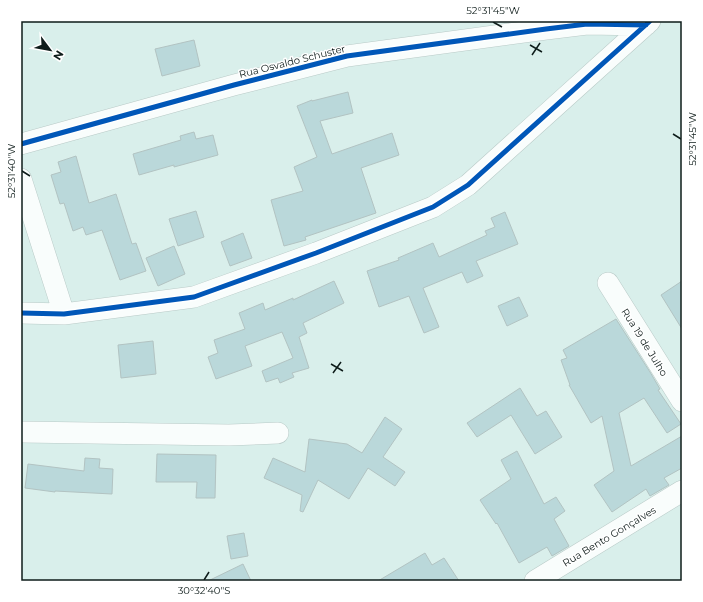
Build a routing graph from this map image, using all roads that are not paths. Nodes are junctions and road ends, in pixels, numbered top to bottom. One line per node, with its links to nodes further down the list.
1 (648, 23): 2 (street, Rua Osvaldo Schuster); 6 (street)
2 (21, 144)
3 (21, 179): 6 (street)
4 (608, 283): 7 (street, Rua 19 de Julho)
5 (21, 313): 6 (street)
6 (64, 314)
7 (682, 401)
8 (21, 432): 9 (street)
9 (278, 433)
10 (682, 491): 11 (street, Rua Bento Gonçalves)
11 (535, 581)

